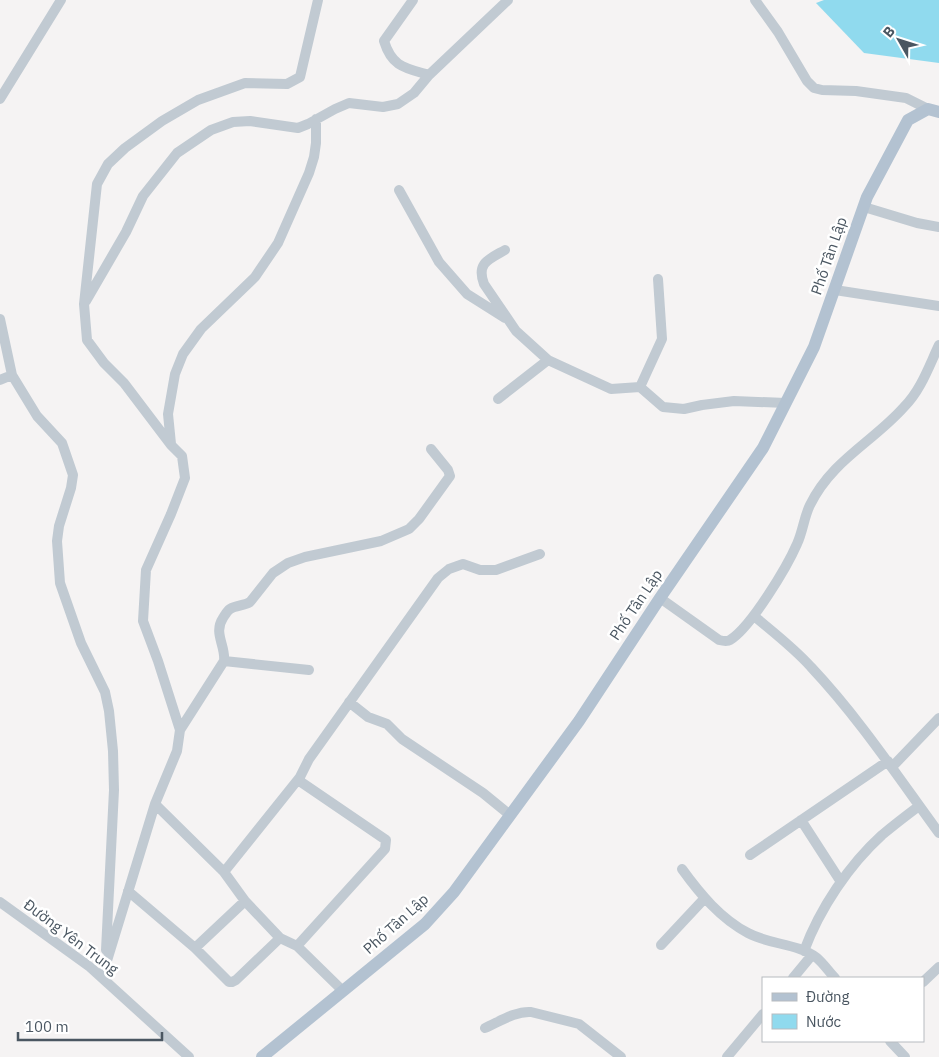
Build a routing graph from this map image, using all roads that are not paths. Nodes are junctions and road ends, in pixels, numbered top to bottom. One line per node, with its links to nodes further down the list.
1 (61, 0): 7 (street)
2 (318, 0): 16 (street)
3 (413, 0): 6 (street)
4 (508, 0): 6 (street)
5 (755, 0): 8 (street)
6 (429, 75): 9 (street)
7 (0, 99)
8 (934, 111): 11 (main road, Phố Tân Lập)
9 (316, 119): 16 (street); 27 (street)
10 (399, 190): 19 (street)
11 (864, 207): 12 (street); 15 (main road, Phố Tân Lập)
12 (939, 227)
13 (505, 250): 19 (street)
14 (658, 279): 24 (street)
15 (835, 290): 17 (street); 26 (main road, Phố Tân Lập)
16 (84, 304): 27 (street)
17 (939, 306)
18 (0, 319): 22 (street)
19 (508, 320): 21 (street)
20 (939, 344): 31 (street)
21 (548, 360): 24 (street); 25 (street)
22 (12, 375): 23 (street); 59 (street)
23 (0, 380)
24 (640, 387): 26 (street)
25 (498, 399)
26 (786, 403): 30 (main road, Phố Tân Lập)
27 (171, 445): 36 (street)
28 (431, 449): 32 (street)
29 (540, 554): 34 (street)
30 (660, 598): 31 (street); 41 (main road, Phố Tân Lập)
31 (754, 616): 37 (street)
32 (224, 661): 33 (street); 36 (street)
33 (309, 670)
34 (349, 702): 38 (street); 41 (street)
35 (939, 718): 37 (street)
36 (180, 730): 39 (street)
37 (890, 764): 40 (street); 42 (street)
38 (298, 780): 46 (street); 55 (street)
39 (155, 804): 46 (street); 48 (street)
40 (919, 806): 43 (street); 47 (street)
41 (510, 815): 63 (main road, Phố Tân Lập)
42 (801, 820): 44 (street); 47 (street)
43 (939, 833)
44 (750, 855)
45 (682, 870): 50 (street)
46 (224, 872): 51 (street)
47 (842, 882): 57 (street)
48 (128, 891): 56 (street); 59 (street)
49 (0, 894): 52 (street)
50 (704, 899): 54 (street); 57 (street)
51 (244, 901): 53 (street); 56 (street)
52 (3, 904): 59 (street, Đường Yên Trung)
53 (280, 938): 55 (street); 56 (street)
54 (661, 945)
55 (297, 946): 63 (street)
56 (194, 948)
57 (808, 953): 60 (street); 61 (street)
58 (939, 967): 62 (street)
59 (104, 972): 67 (street, Đường Yên Trung)
60 (794, 977)
61 (834, 977)
62 (924, 981)
63 (343, 991): 68 (main road, Phố Tân Lập)
64 (762, 1015): 70 (street)
65 (485, 1028): 69 (street)
66 (891, 1042): 71 (street)
67 (189, 1057)
68 (262, 1057)
69 (621, 1057)
70 (727, 1057)
71 (905, 1057)

